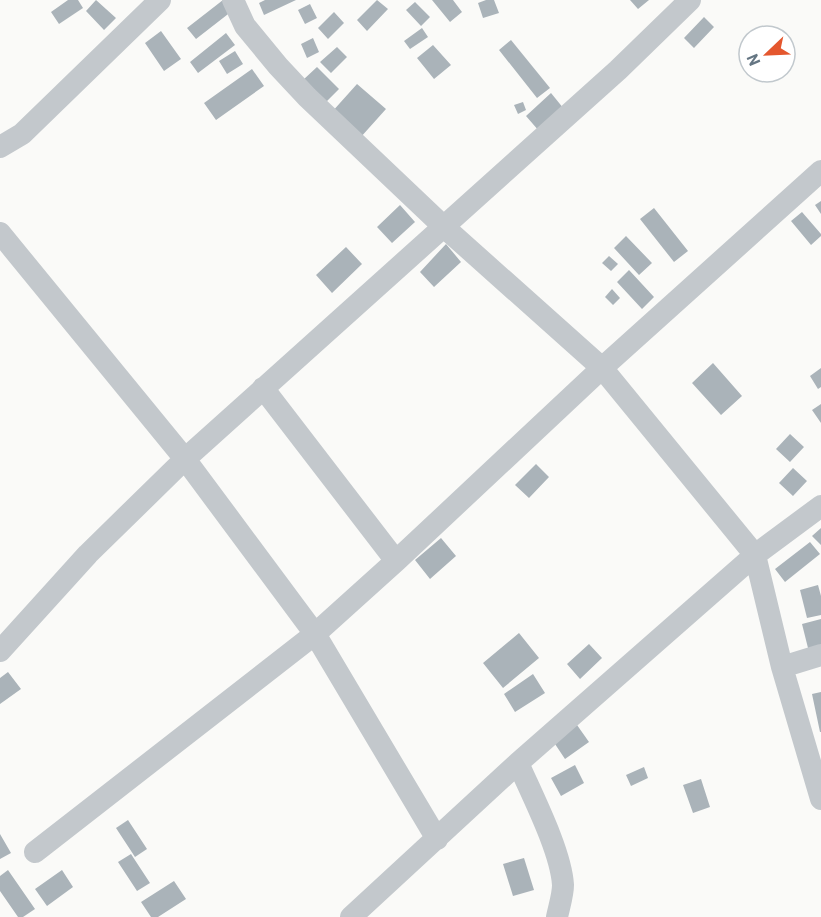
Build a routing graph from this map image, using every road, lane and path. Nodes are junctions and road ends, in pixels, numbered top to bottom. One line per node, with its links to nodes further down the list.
1 (160, 0): 4 (street)
2 (233, 0): 6 (street)
3 (690, 0): 6 (street)
4 (0, 147)
5 (821, 171): 8 (street)
6 (444, 227): 8 (street); 9 (street)
7 (0, 232): 10 (street)
8 (602, 368): 12 (street); 13 (street)
9 (264, 388): 10 (street); 13 (street)
10 (185, 459): 14 (street); 15 (street)
11 (821, 506): 12 (street)
12 (755, 555): 17 (street); 18 (street)
13 (396, 561): 14 (street)
14 (315, 634): 20 (street); 21 (street)
15 (0, 651)
16 (821, 655): 17 (street)
17 (782, 667): 19 (street)
18 (518, 763): 20 (street); 23 (street)
19 (821, 799)
20 (436, 839): 22 (street)
21 (35, 852)
22 (351, 917)
23 (557, 917)

